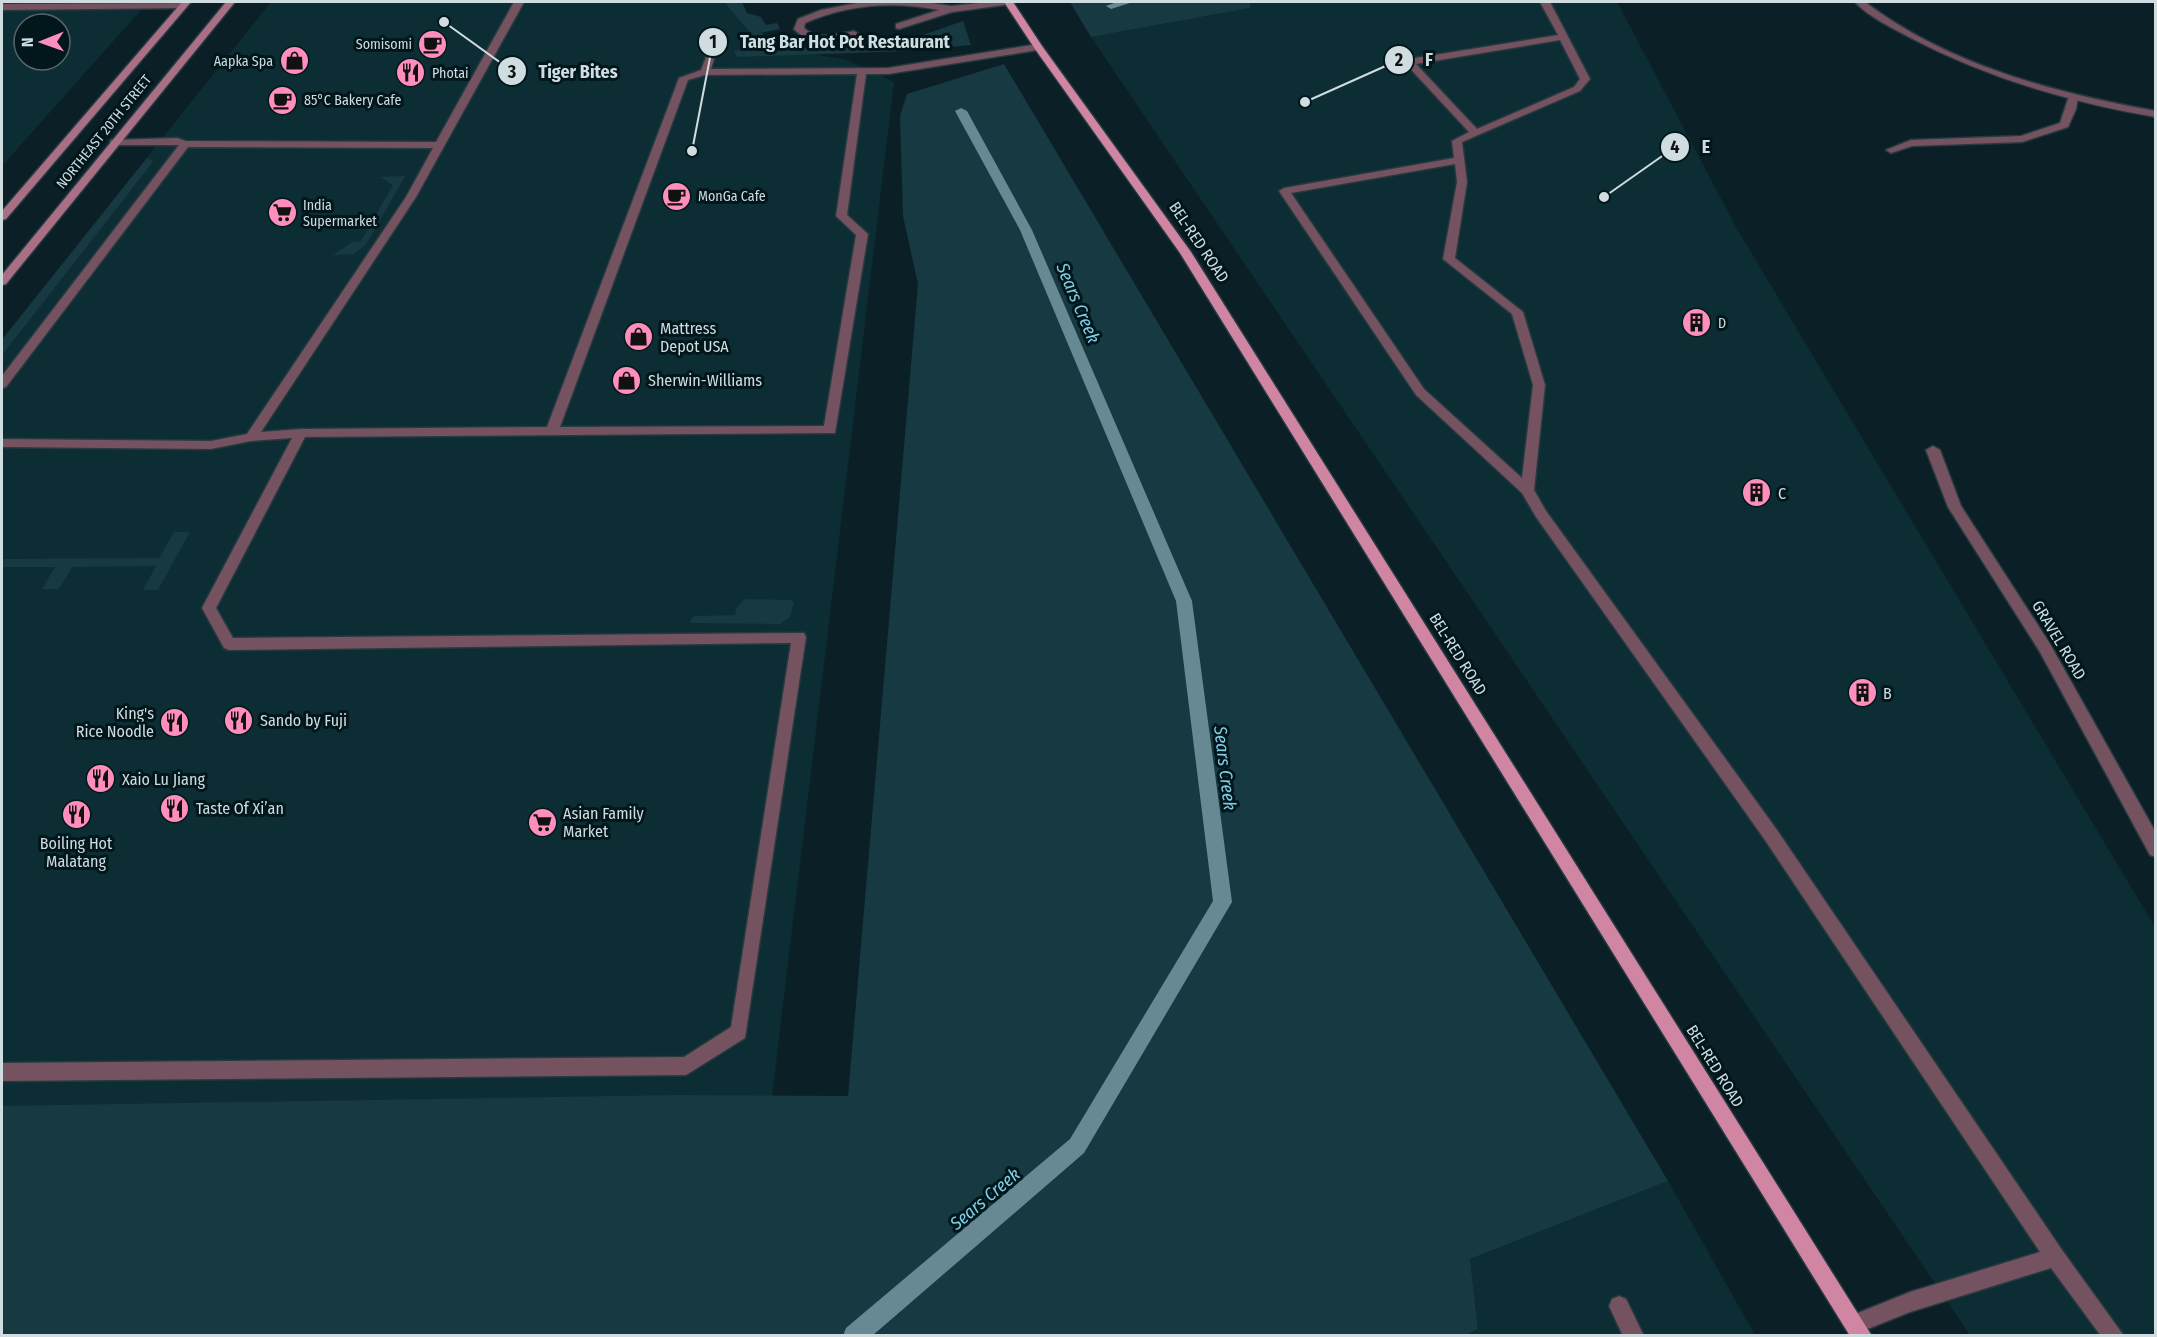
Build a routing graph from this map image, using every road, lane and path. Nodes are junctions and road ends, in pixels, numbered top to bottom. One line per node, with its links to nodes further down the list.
1 (230, 2): 20 (main road, NORTHEAST 20TH STREET)
2 (519, 2): 22 (street)
3 (1004, 2): 9 (street)
4 (1009, 2): 13 (main road, BEL-RED ROAD)
5 (1545, 2): 12 (street)
6 (1860, 2): 17 (street)
7 (184, 4): 8 (street); 25 (main road, NORTHEAST 20TH STREET)
8 (2, 7)
9 (951, 9): 10 (street); 11 (street)
10 (898, 26)
11 (854, 34)
12 (1563, 38): 19 (street); 19 (street)
13 (1038, 47): 15 (street); 38 (main road, BEL-RED ROAD)
14 (709, 59): 16 (street)
15 (862, 71): 16 (street); 28 (street)
16 (705, 72): 28 (street)
17 (2073, 98): 18 (street); 23 (street)
18 (2156, 114)
19 (1475, 133): 24 (street)
20 (116, 142): 21 (street); 26 (main road, NORTHEAST 20TH STREET)
21 (185, 144): 22 (street); 27 (street)
22 (440, 145): 30 (street)
23 (1891, 150)
24 (1460, 160): 33 (street); 33 (street)
25 (2, 217)
26 (2, 282)
27 (2, 384)
28 (552, 432): 29 (street)
29 (301, 433): 30 (street); 35 (street)
30 (251, 437): 31 (street)
31 (2, 443)
32 (1933, 450): 34 (street, GRAVEL ROAD)
33 (1527, 490): 36 (street)
34 (2156, 850)
35 (2, 1072)
36 (2055, 1257): 38 (street); 40 (street)
37 (1619, 1306): 39 (street)
38 (1858, 1330)
39 (1634, 1335)
40 (2114, 1335)

